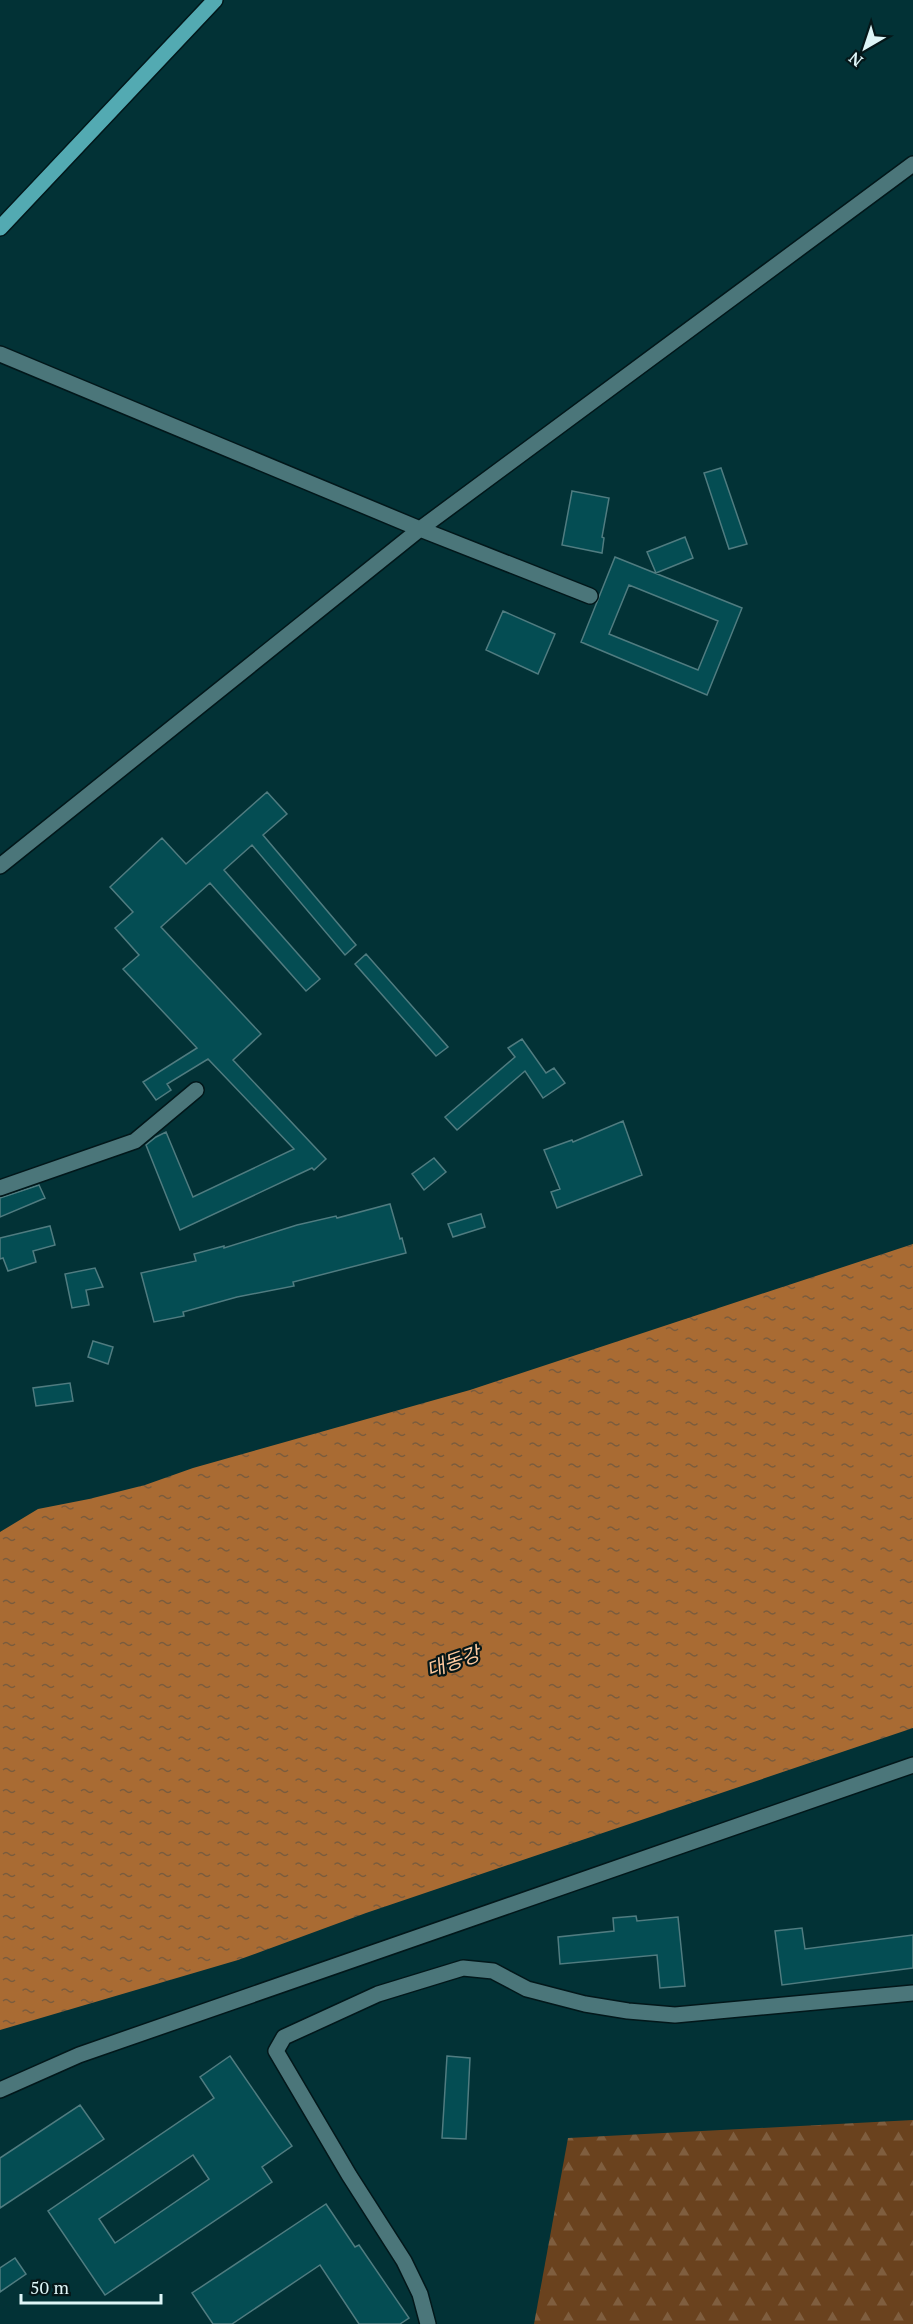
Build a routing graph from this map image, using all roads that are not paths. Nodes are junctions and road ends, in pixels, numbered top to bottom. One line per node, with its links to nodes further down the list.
1 (215, 0): 3 (main road)
2 (913, 164): 5 (street)
3 (0, 228)
4 (0, 354): 5 (street)
5 (420, 529): 6 (street); 7 (street)
6 (590, 596)
7 (0, 866)
8 (196, 1090): 9 (street)
9 (0, 1188)
10 (913, 1765): 12 (street)
11 (913, 1993): 13 (street)
12 (0, 2090)
13 (428, 2324)

